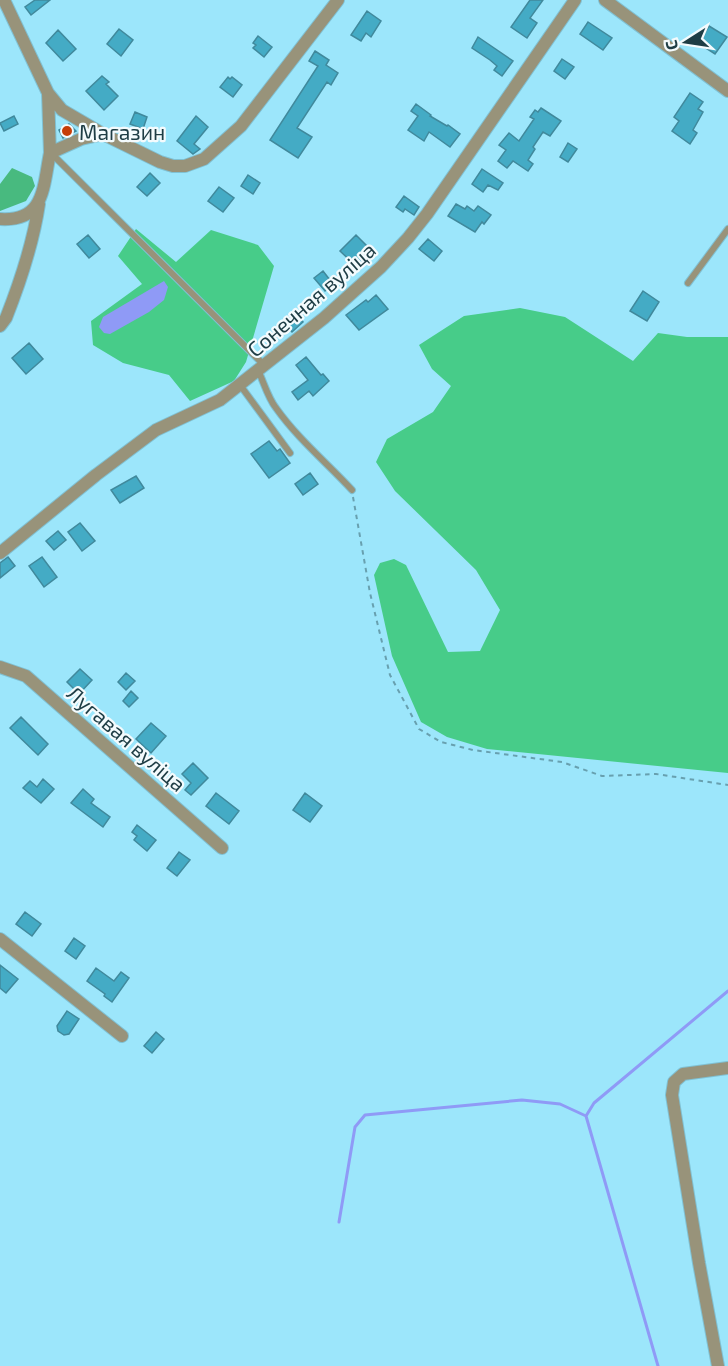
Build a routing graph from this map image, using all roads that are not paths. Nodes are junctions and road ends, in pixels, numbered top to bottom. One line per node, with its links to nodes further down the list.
1 (3, 0): 6 (street)
2 (338, 0): 7 (street)
3 (575, 0): 14 (street, Сонечная вуліца)
4 (605, 0): 5 (street)
5 (728, 92)
6 (48, 93): 7 (street); 8 (street)
7 (103, 134): 8 (street)
8 (50, 153): 9 (street); 14 (lane)
9 (39, 204): 10 (street); 13 (street)
10 (0, 219)
11 (728, 229): 12 (lane)
12 (688, 283)
13 (0, 326)
14 (261, 368): 15 (street, Сонечная вуліца); 17 (lane)
15 (240, 384): 16 (lane); 18 (street, Сонечная вуліца)
16 (290, 453)
17 (352, 490)
18 (0, 552)
19 (0, 667): 20 (street, Лугавая вуліца)
20 (222, 848)
21 (0, 939): 22 (street)
22 (122, 1036)
23 (728, 1068): 24 (street)
24 (718, 1366)

